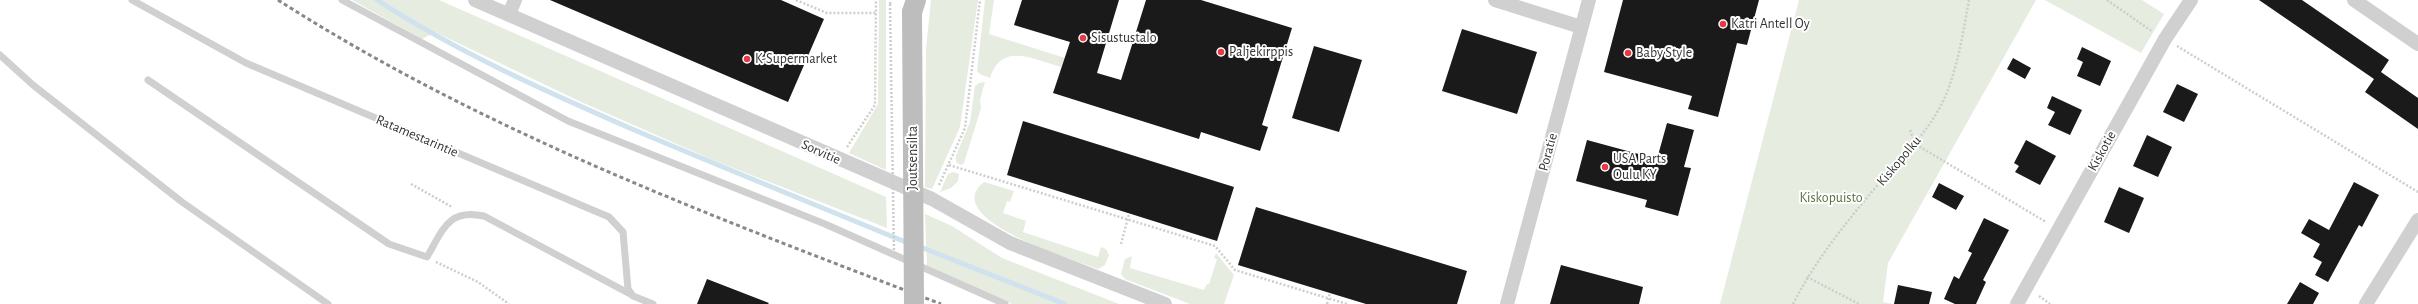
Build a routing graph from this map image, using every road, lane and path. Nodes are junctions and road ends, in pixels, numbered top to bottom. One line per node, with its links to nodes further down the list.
1 (132, 0): 41 (lane, Ratamestarintie)
2 (342, 0): 48 (lane)
3 (475, 0): 16 (street, Sorvitie)
4 (515, 0): 16 (street)
5 (796, 0): 15 (path)
6 (876, 0): 15 (path)
7 (980, 0): 26 (path)
8 (1495, 0): 17 (street)
9 (1589, 0): 17 (street, Poratie)
10 (1969, 0): 24 (path, Kiskopolku)
11 (2106, 0): 18 (path)
12 (2191, 0): 55 (street, Kiskotie)
13 (2354, 0): 20 (street)
14 (904, 3): 37 (path, bridge); 47 (main road, Joutsensilta, bridge)
15 (876, 13): 25 (path)
16 (509, 14): 25 (street, Sorvitie)
17 (1581, 27): 52 (street, Poratie)
18 (2157, 34)
19 (2174, 44): 28 (path)
20 (2418, 44)
21 (0, 55): 43 (lane)
22 (148, 80): 36 (lane)
23 (1910, 130): 24 (path)
24 (1915, 144): 34 (path); 38 (path, Kiskopolku)
25 (841, 161): 29 (street, Sorvitie)
26 (949, 165): 29 (path); 32 (path)
27 (411, 184): 30 (path)
28 (2418, 192)
29 (932, 199): 49 (street, Sorvitie)
30 (460, 214): 36 (lane); 41 (lane)
31 (1129, 214): 32 (path)
32 (1128, 220): 35 (path); 42 (path)
33 (2418, 220): 57 (street)
34 (2050, 224)
35 (1121, 244)
36 (427, 257): 44 (path)
37 (894, 257)
38 (1807, 277): 53 (path, Kiskopolku); 54 (path)
39 (2034, 292): 56 (path)
40 (1330, 293): 42 (path)
41 (633, 296): 45 (lane); 46 (lane)
42 (1328, 298): 50 (path); 51 (path)
43 (328, 304)
44 (508, 304)
45 (643, 304)
46 (653, 304)
47 (914, 304)
48 (1005, 304)
49 (1165, 304)
50 (1326, 304)
51 (1347, 304)
52 (1508, 304)
53 (1793, 304)
54 (1859, 304)
55 (2016, 304)
56 (2050, 304)
57 (2366, 304)

